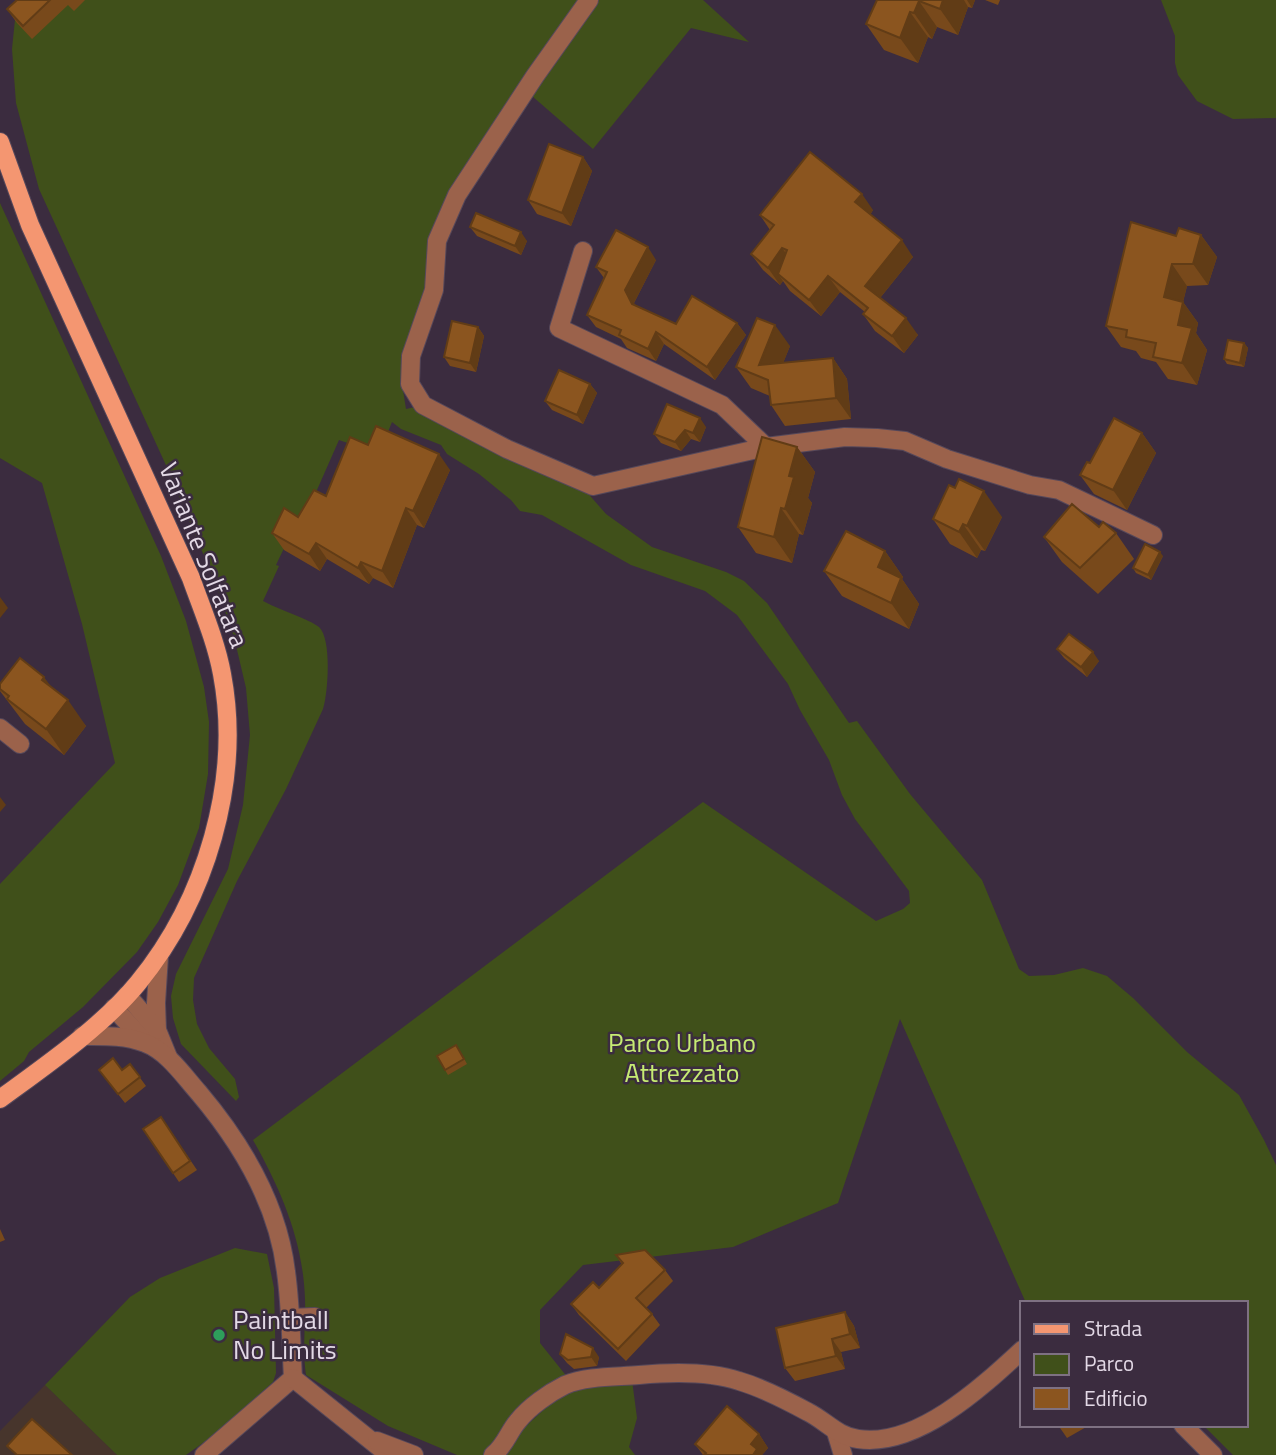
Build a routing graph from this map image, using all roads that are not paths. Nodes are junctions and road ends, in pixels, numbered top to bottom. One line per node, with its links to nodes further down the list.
1 (589, 0): 4 (street)
2 (0, 142): 8 (main road, Variante Solfatara)
3 (583, 251): 4 (street)
4 (766, 447): 5 (street)
5 (1153, 535)
6 (0, 728): 7 (street)
7 (20, 744)
8 (159, 956): 9 (main road, Variante Solfatara); 12 (street)
9 (127, 995): 10 (main road, Variante Solfatara); 12 (street)
10 (114, 1008): 11 (main road, Variante Solfatara); 12 (street)
11 (82, 1036): 12 (street); 13 (main road, Variante Solfatara)
12 (152, 1036): 15 (street)
13 (0, 1099)
14 (315, 1317): 15 (street)
15 (289, 1318): 17 (street)
16 (1020, 1352): 19 (street)
17 (293, 1378): 20 (street); 21 (street)
18 (1185, 1427): 26 (street)
19 (836, 1432): 24 (street); 25 (street)
20 (363, 1436): 22 (street); 23 (street)
21 (204, 1455)
22 (388, 1455)
23 (414, 1455)
24 (494, 1455)
25 (843, 1455)
26 (1213, 1455)

